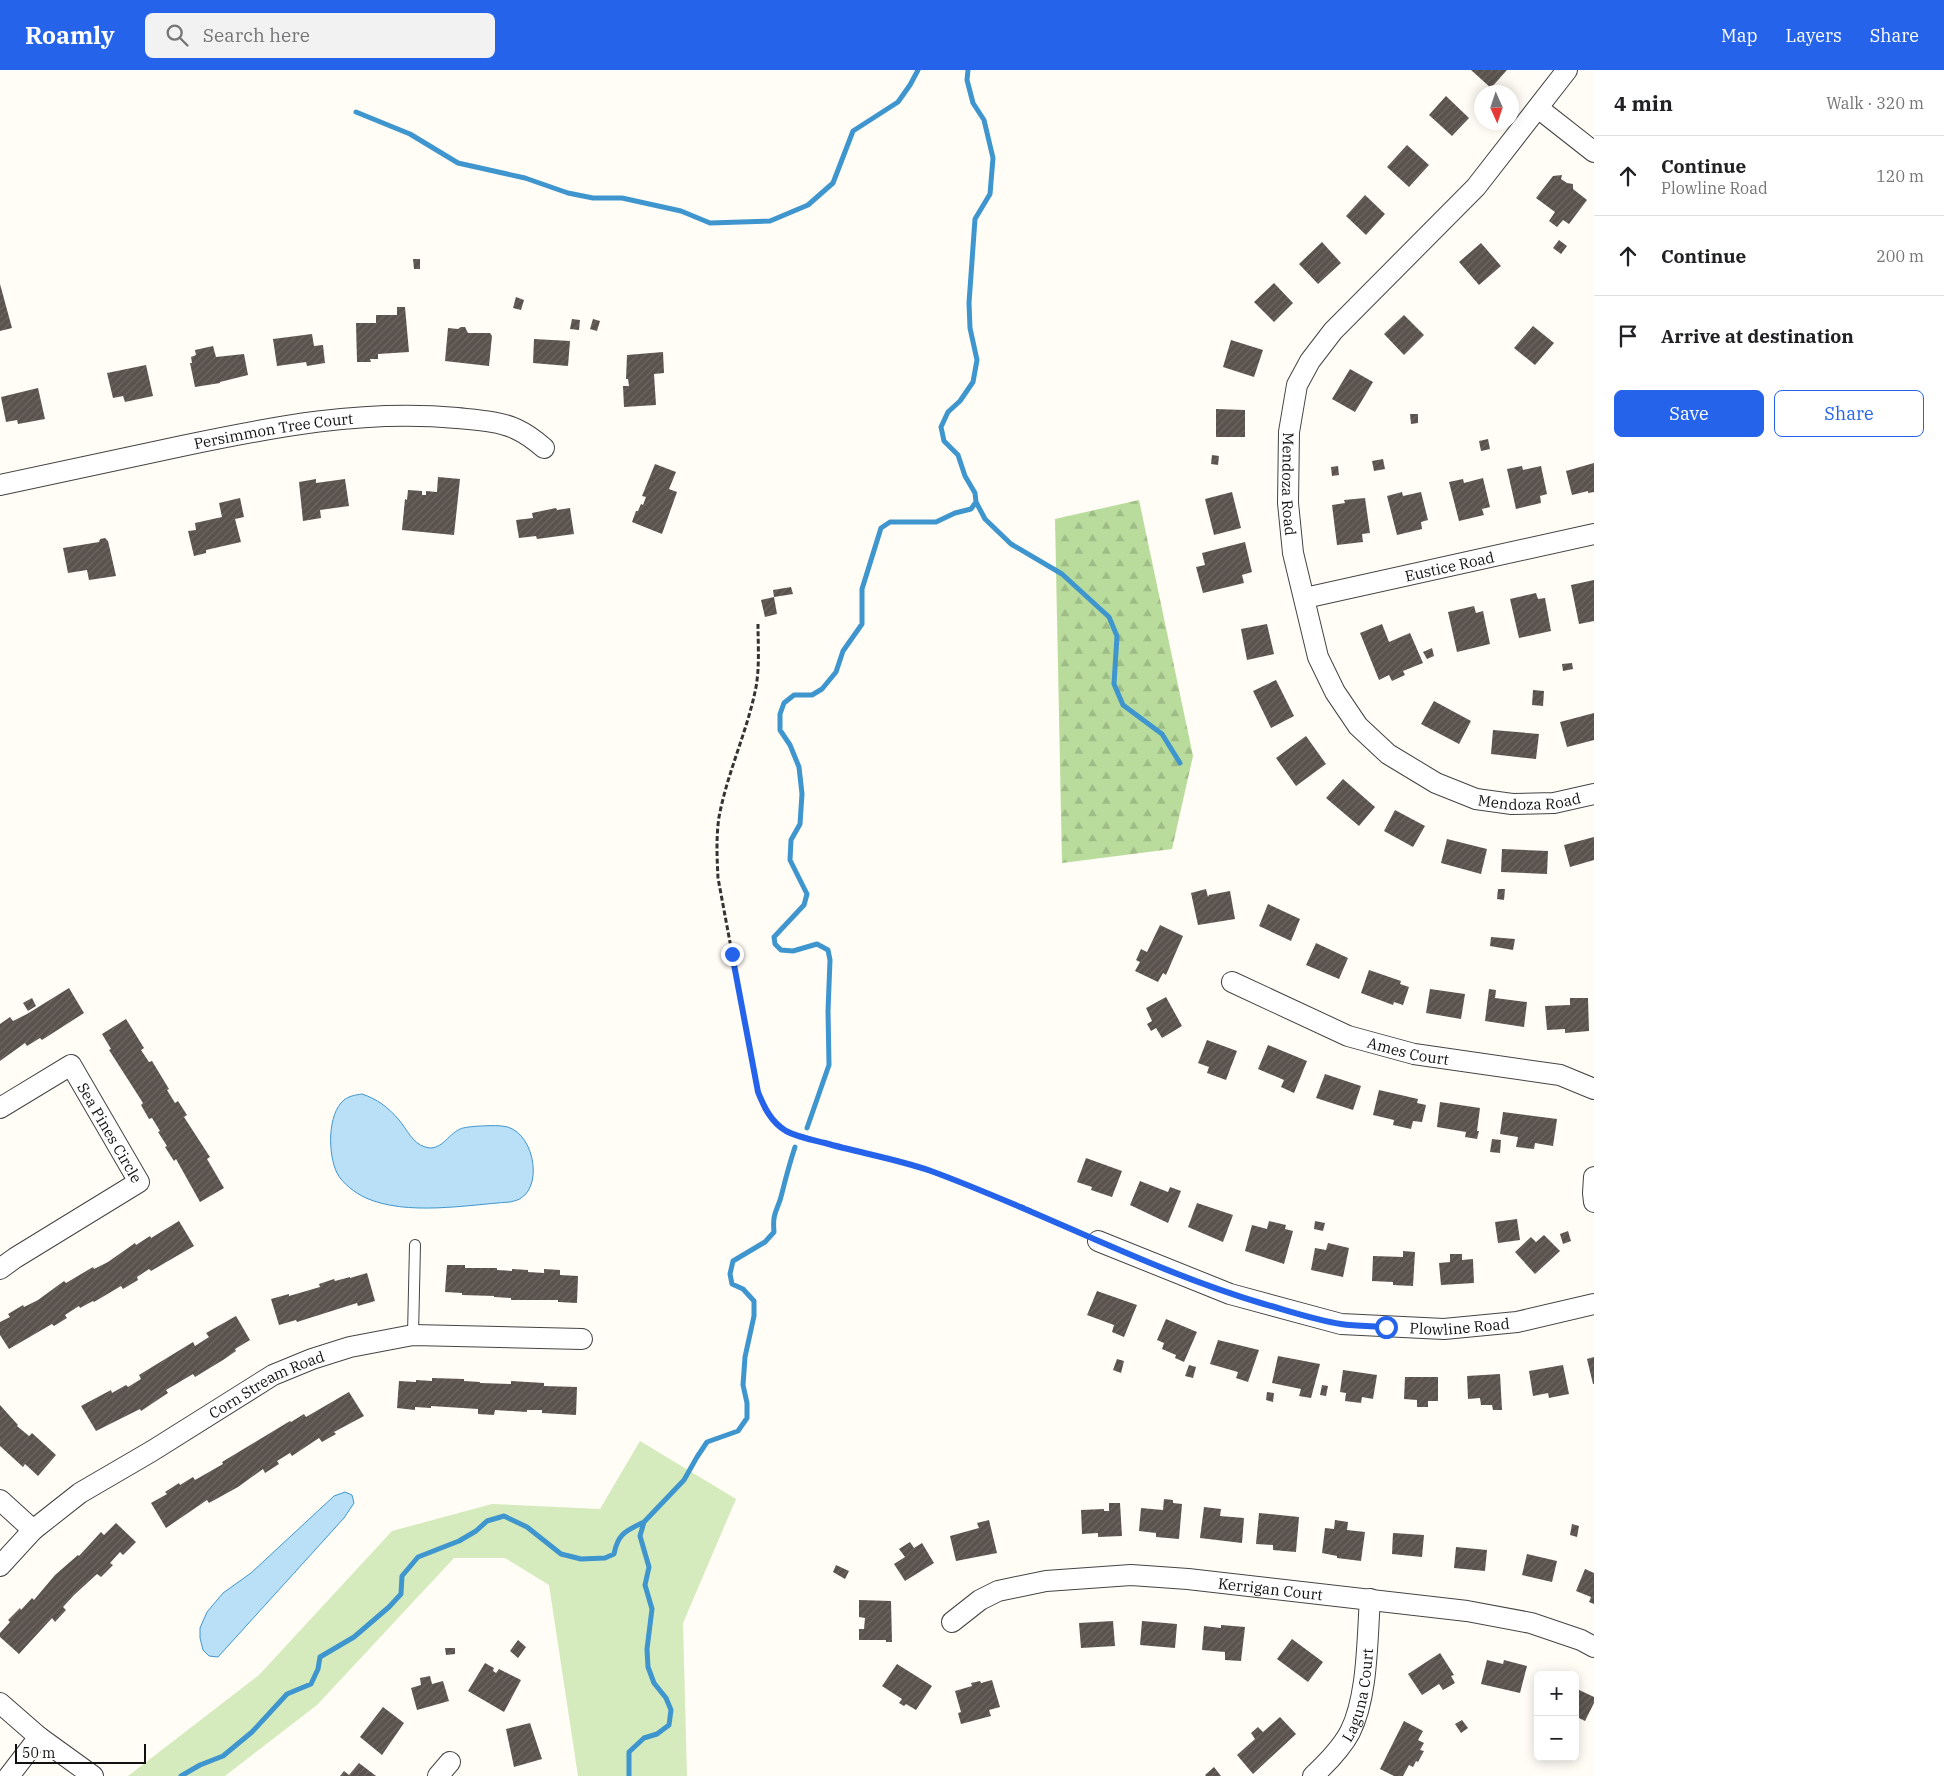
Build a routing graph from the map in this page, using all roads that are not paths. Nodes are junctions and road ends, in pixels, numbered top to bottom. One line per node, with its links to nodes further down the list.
1 (1567, 70): 2 (street, Mendoza Road)
2 (1538, 108): 3 (street); 7 (street, Mendoza Road)
3 (1594, 152)
4 (544, 448): 5 (street, Persimmon Tree Court)
5 (0, 485)
6 (1594, 534): 7 (street, Eustice Road)
7 (1305, 598): 8 (street, Mendoza Road)
8 (1594, 794)
9 (1232, 982): 10 (street, Ames Court)
10 (1594, 1089)
11 (0, 1108): 16 (street, Sea Pines Circle)
12 (1594, 1177): 13 (street)
13 (1594, 1202)
14 (1098, 1241): 17 (street, Plowline Road)
15 (415, 1245): 18 (lane)
16 (0, 1270)
17 (1594, 1304)
18 (414, 1335): 19 (street, Corn Stream Road); 21 (street, Corn Stream Road)
19 (582, 1339)
20 (0, 1500): 21 (street)
21 (33, 1530): 22 (street, Corn Stream Road)
22 (0, 1566)
23 (1370, 1599): 24 (street, Kerrigan Court); 25 (street, Kerrigan Court); 30 (street, Laguna Court)
24 (952, 1622)
25 (1594, 1647)
26 (0, 1702): 27 (street)
27 (39, 1737): 28 (street); 29 (street)
28 (9, 1776)
29 (93, 1776)
30 (1313, 1776)

